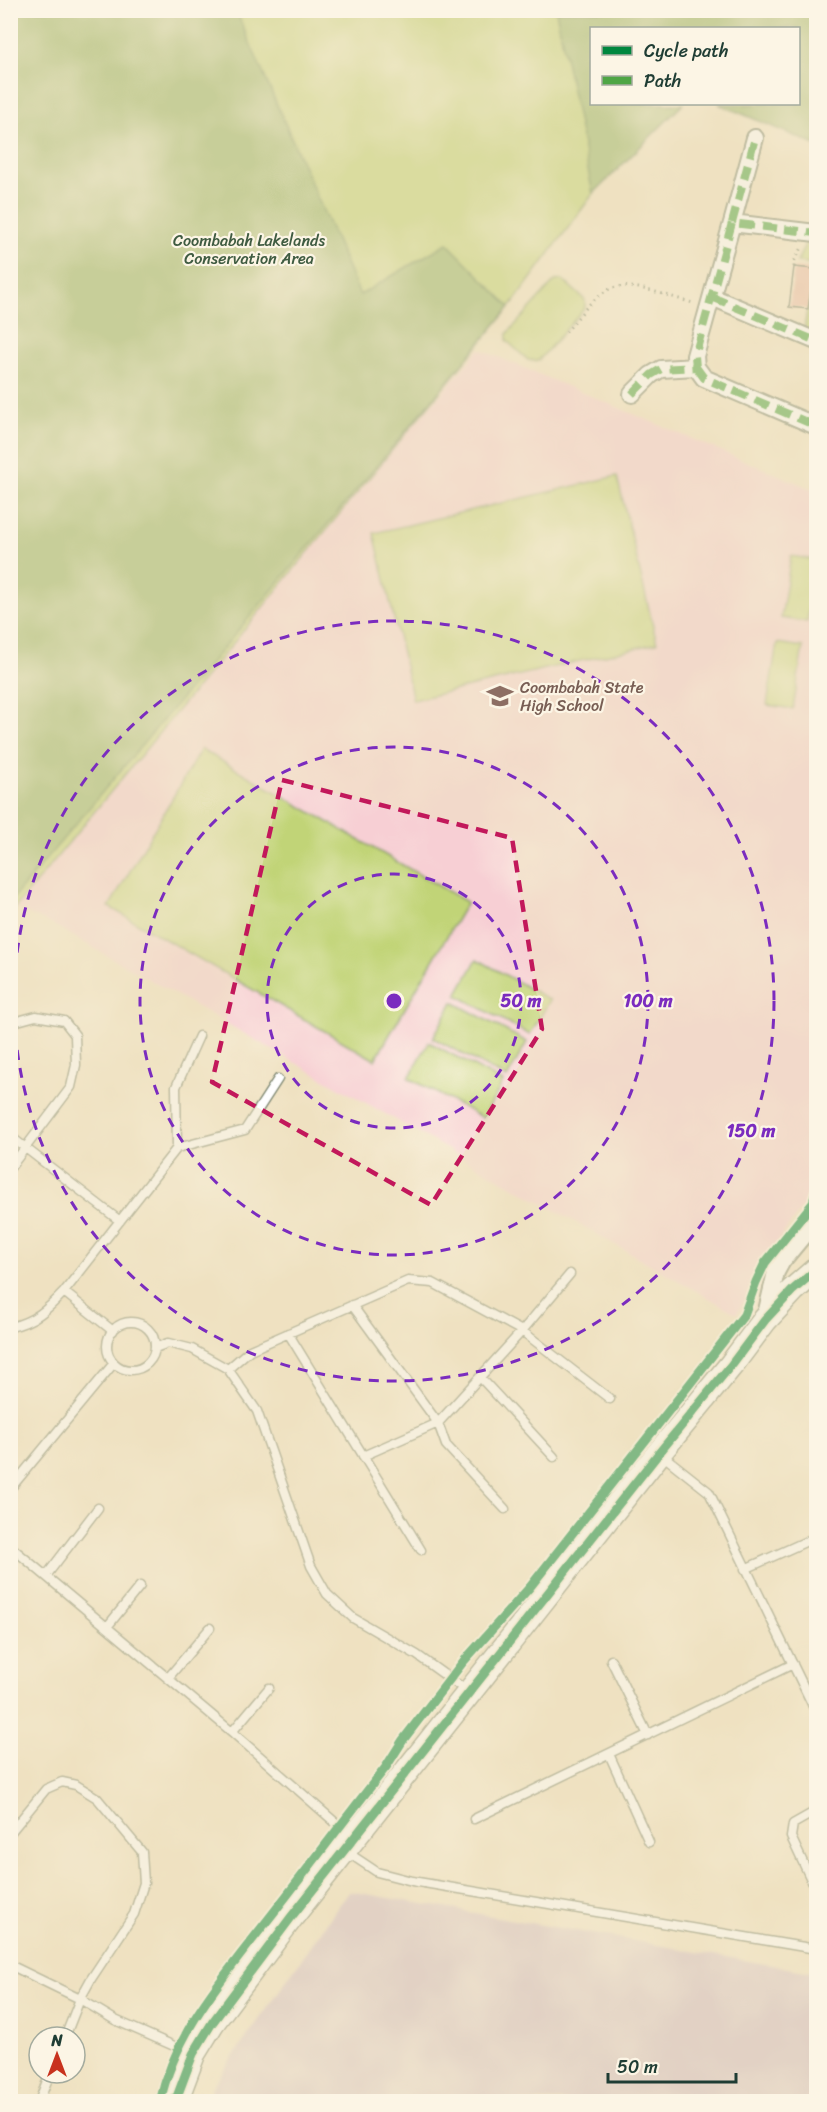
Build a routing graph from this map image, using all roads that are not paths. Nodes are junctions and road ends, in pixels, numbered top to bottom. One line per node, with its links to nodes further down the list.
1 (754, 138): 2 (street)
2 (732, 223): 3 (street); 4 (street)
3 (816, 233)
4 (710, 302): 5 (street); 6 (street)
5 (816, 341)
6 (696, 367): 7 (street); 8 (street)
7 (632, 394)
8 (816, 426)
9 (10, 1023): 13 (lane)
10 (199, 1036): 14 (lane)
11 (278, 1079): 14 (lane)
12 (10, 1136): 13 (lane)
13 (26, 1148): 15 (lane); 17 (lane)
14 (177, 1148): 17 (lane)
15 (10, 1168)
16 (816, 1220): 22 (street)
17 (120, 1221): 20 (lane)
18 (816, 1270): 22 (street)
19 (570, 1274): 24 (lane)
20 (64, 1292): 23 (lane); 25 (lane)
21 (352, 1305): 24 (lane); 26 (lane); 32 (lane)
22 (765, 1320): 33 (street)
23 (10, 1327)
24 (522, 1330): 30 (lane); 31 (lane)
25 (113, 1331): 27 (lane); 28 (lane)
26 (288, 1333): 29 (lane); 34 (lane)
27 (155, 1348): 28 (lane); 29 (lane)
28 (114, 1363): 36 (lane)
29 (228, 1369): 51 (lane)
30 (480, 1377): 32 (lane); 35 (lane)
31 (610, 1399)
32 (438, 1423): 34 (lane); 38 (lane)
33 (659, 1453): 42 (lane); 51 (street)
34 (363, 1456): 41 (lane)
35 (554, 1457)
36 (10, 1489)
37 (98, 1508): 43 (lane)
38 (505, 1509)
39 (816, 1537): 42 (lane)
40 (10, 1546): 43 (lane)
41 (421, 1550)
42 (745, 1569): 48 (lane)
43 (46, 1576): 45 (lane)
44 (141, 1586): 45 (lane)
45 (107, 1627): 49 (lane)
46 (210, 1628): 49 (lane)
47 (611, 1660): 54 (lane)
48 (793, 1664): 52 (lane); 54 (lane)
49 (168, 1678): 53 (lane)
50 (269, 1688): 53 (lane)
51 (469, 1692): 60 (street)
52 (816, 1712)
53 (232, 1732): 60 (lane)
54 (648, 1736): 55 (lane)
55 (609, 1754): 57 (lane); 59 (lane)
56 (816, 1810): 61 (lane)
57 (474, 1820)
58 (10, 1833): 64 (lane)
59 (649, 1842)
60 (349, 1845): 62 (lane); 66 (street)
61 (816, 1890)
62 (816, 1949)
63 (10, 1965): 64 (lane)
64 (80, 1999): 65 (lane); 66 (lane)
65 (70, 2025)
66 (193, 2054): 69 (street)
67 (45, 2085): 68 (lane)
68 (39, 2102)
69 (175, 2102)

